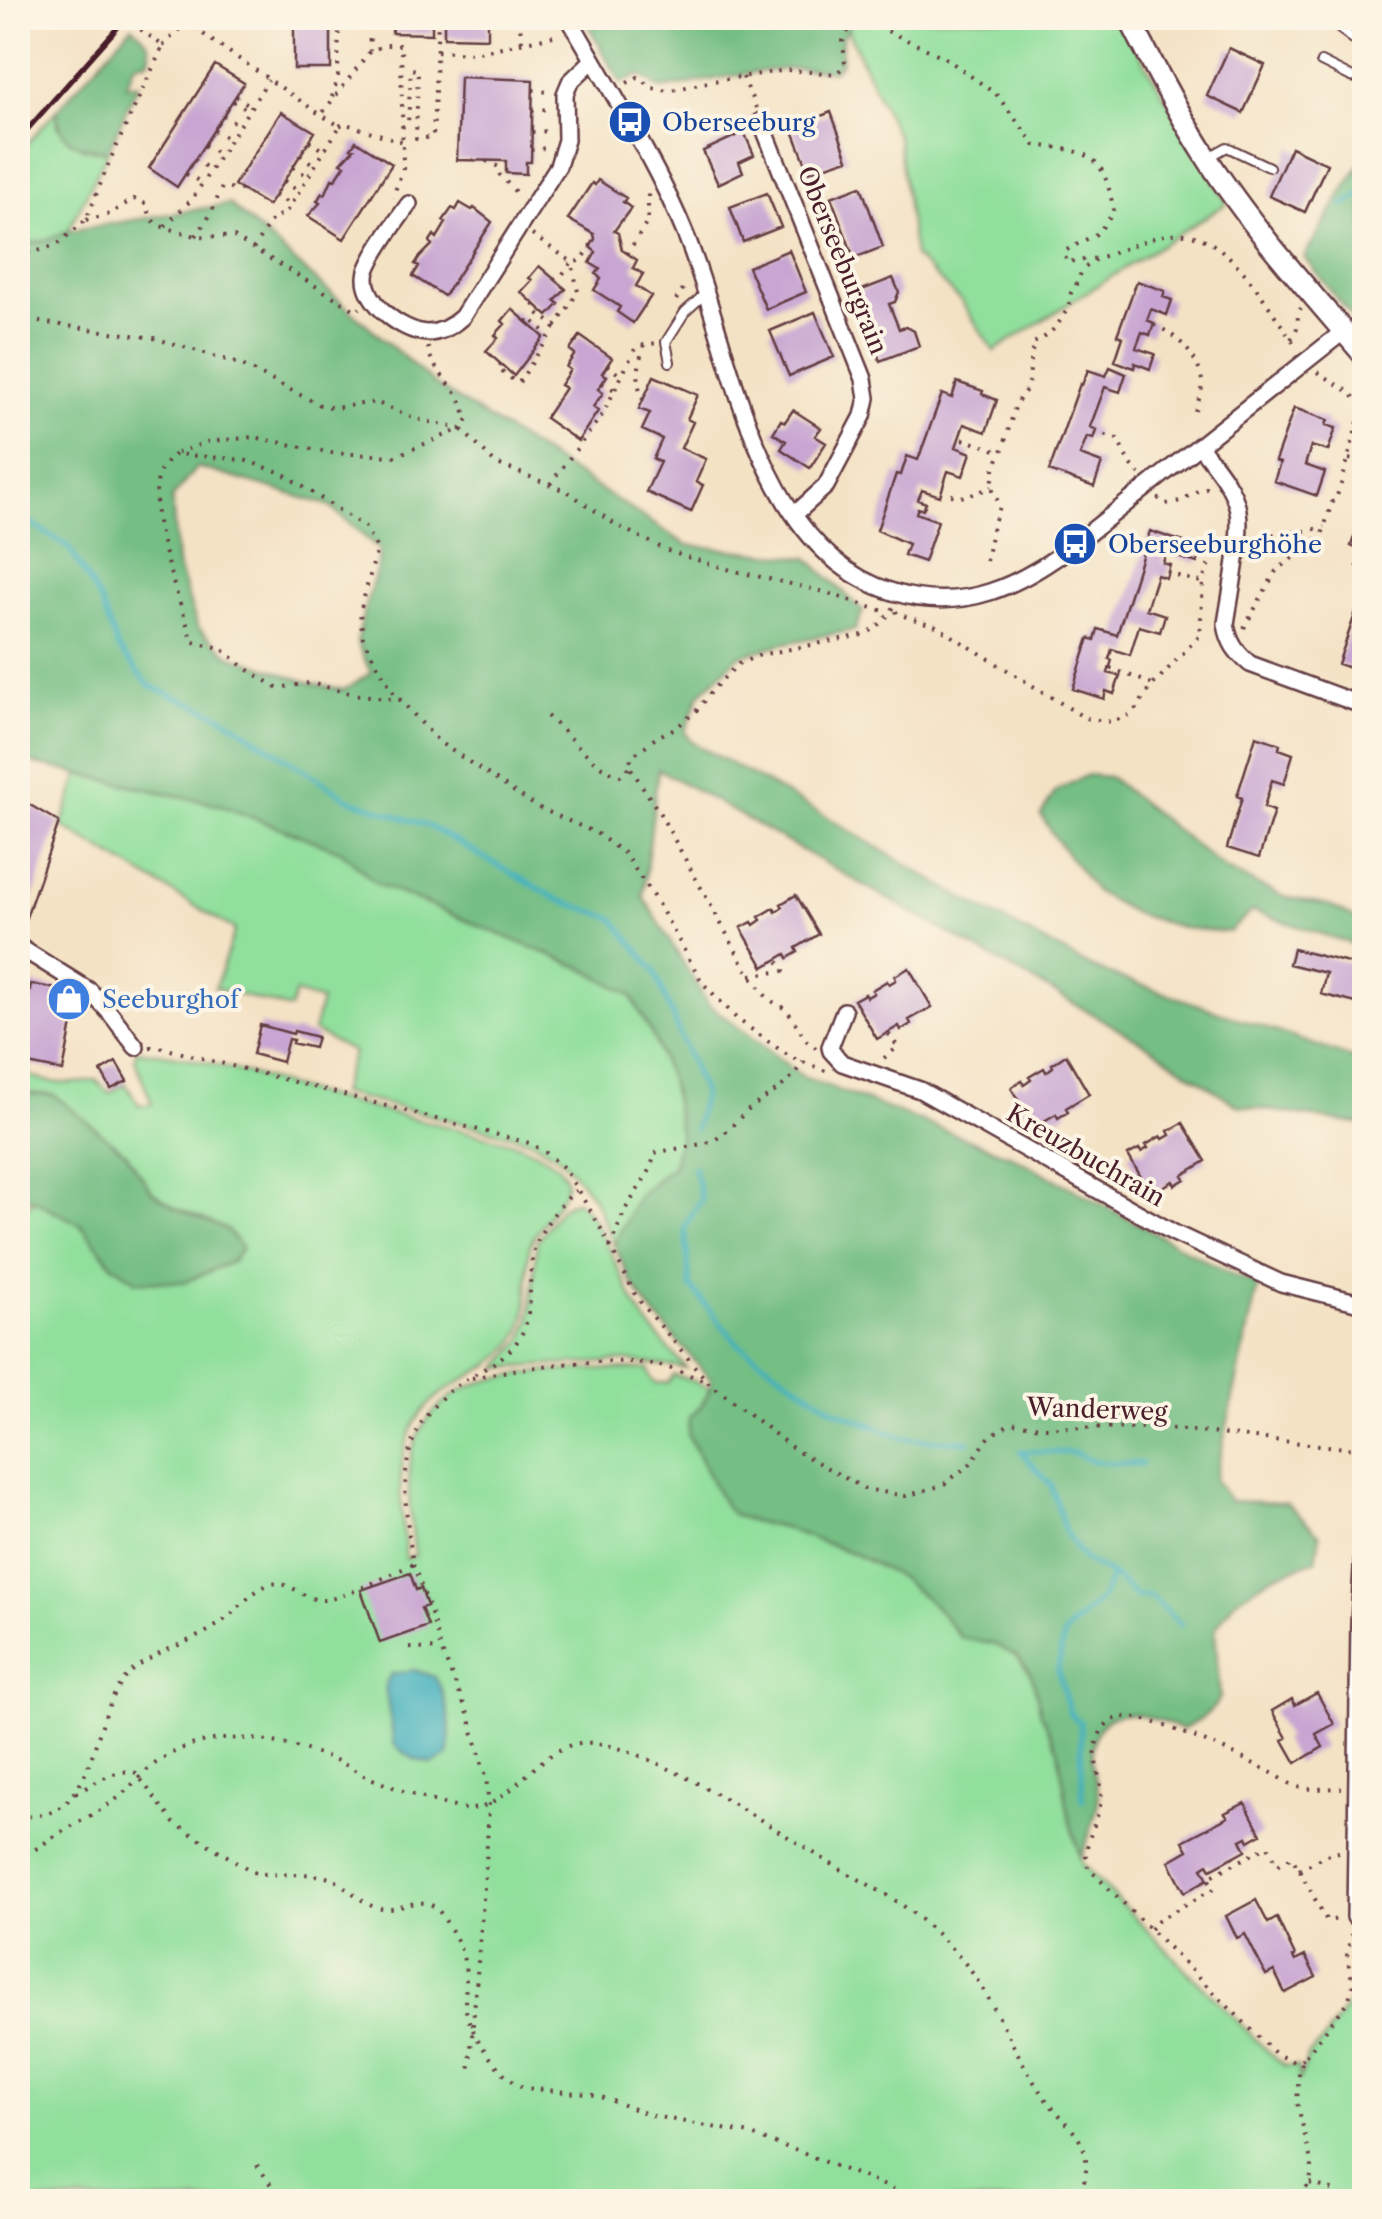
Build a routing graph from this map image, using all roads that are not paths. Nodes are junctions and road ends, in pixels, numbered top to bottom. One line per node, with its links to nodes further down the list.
1 (569, 18): 5 (street)
2 (1129, 18): 9 (street)
3 (1326, 18): 4 (lane)
4 (1364, 47)
5 (593, 60): 11 (street); 12 (street)
6 (1321, 62): 7 (lane)
7 (1364, 79)
8 (761, 122): 17 (street, Oberseeburgrain)
9 (1207, 158): 10 (lane); 13 (street)
10 (1270, 167)
11 (404, 210)
12 (707, 292): 15 (lane); 17 (street)
13 (1344, 331): 14 (street); 16 (street)
14 (1364, 355)
15 (670, 362)
16 (1200, 446): 17 (street); 18 (street)
17 (794, 515)
18 (1364, 706)
19 (18, 946): 21 (street)
20 (844, 1011): 22 (street, Kreuzbuchrain)
21 (136, 1047)
22 (1364, 1304)
23 (1364, 1530): 24 (street)
24 (1360, 1854): 25 (street)
25 (1355, 1916)

